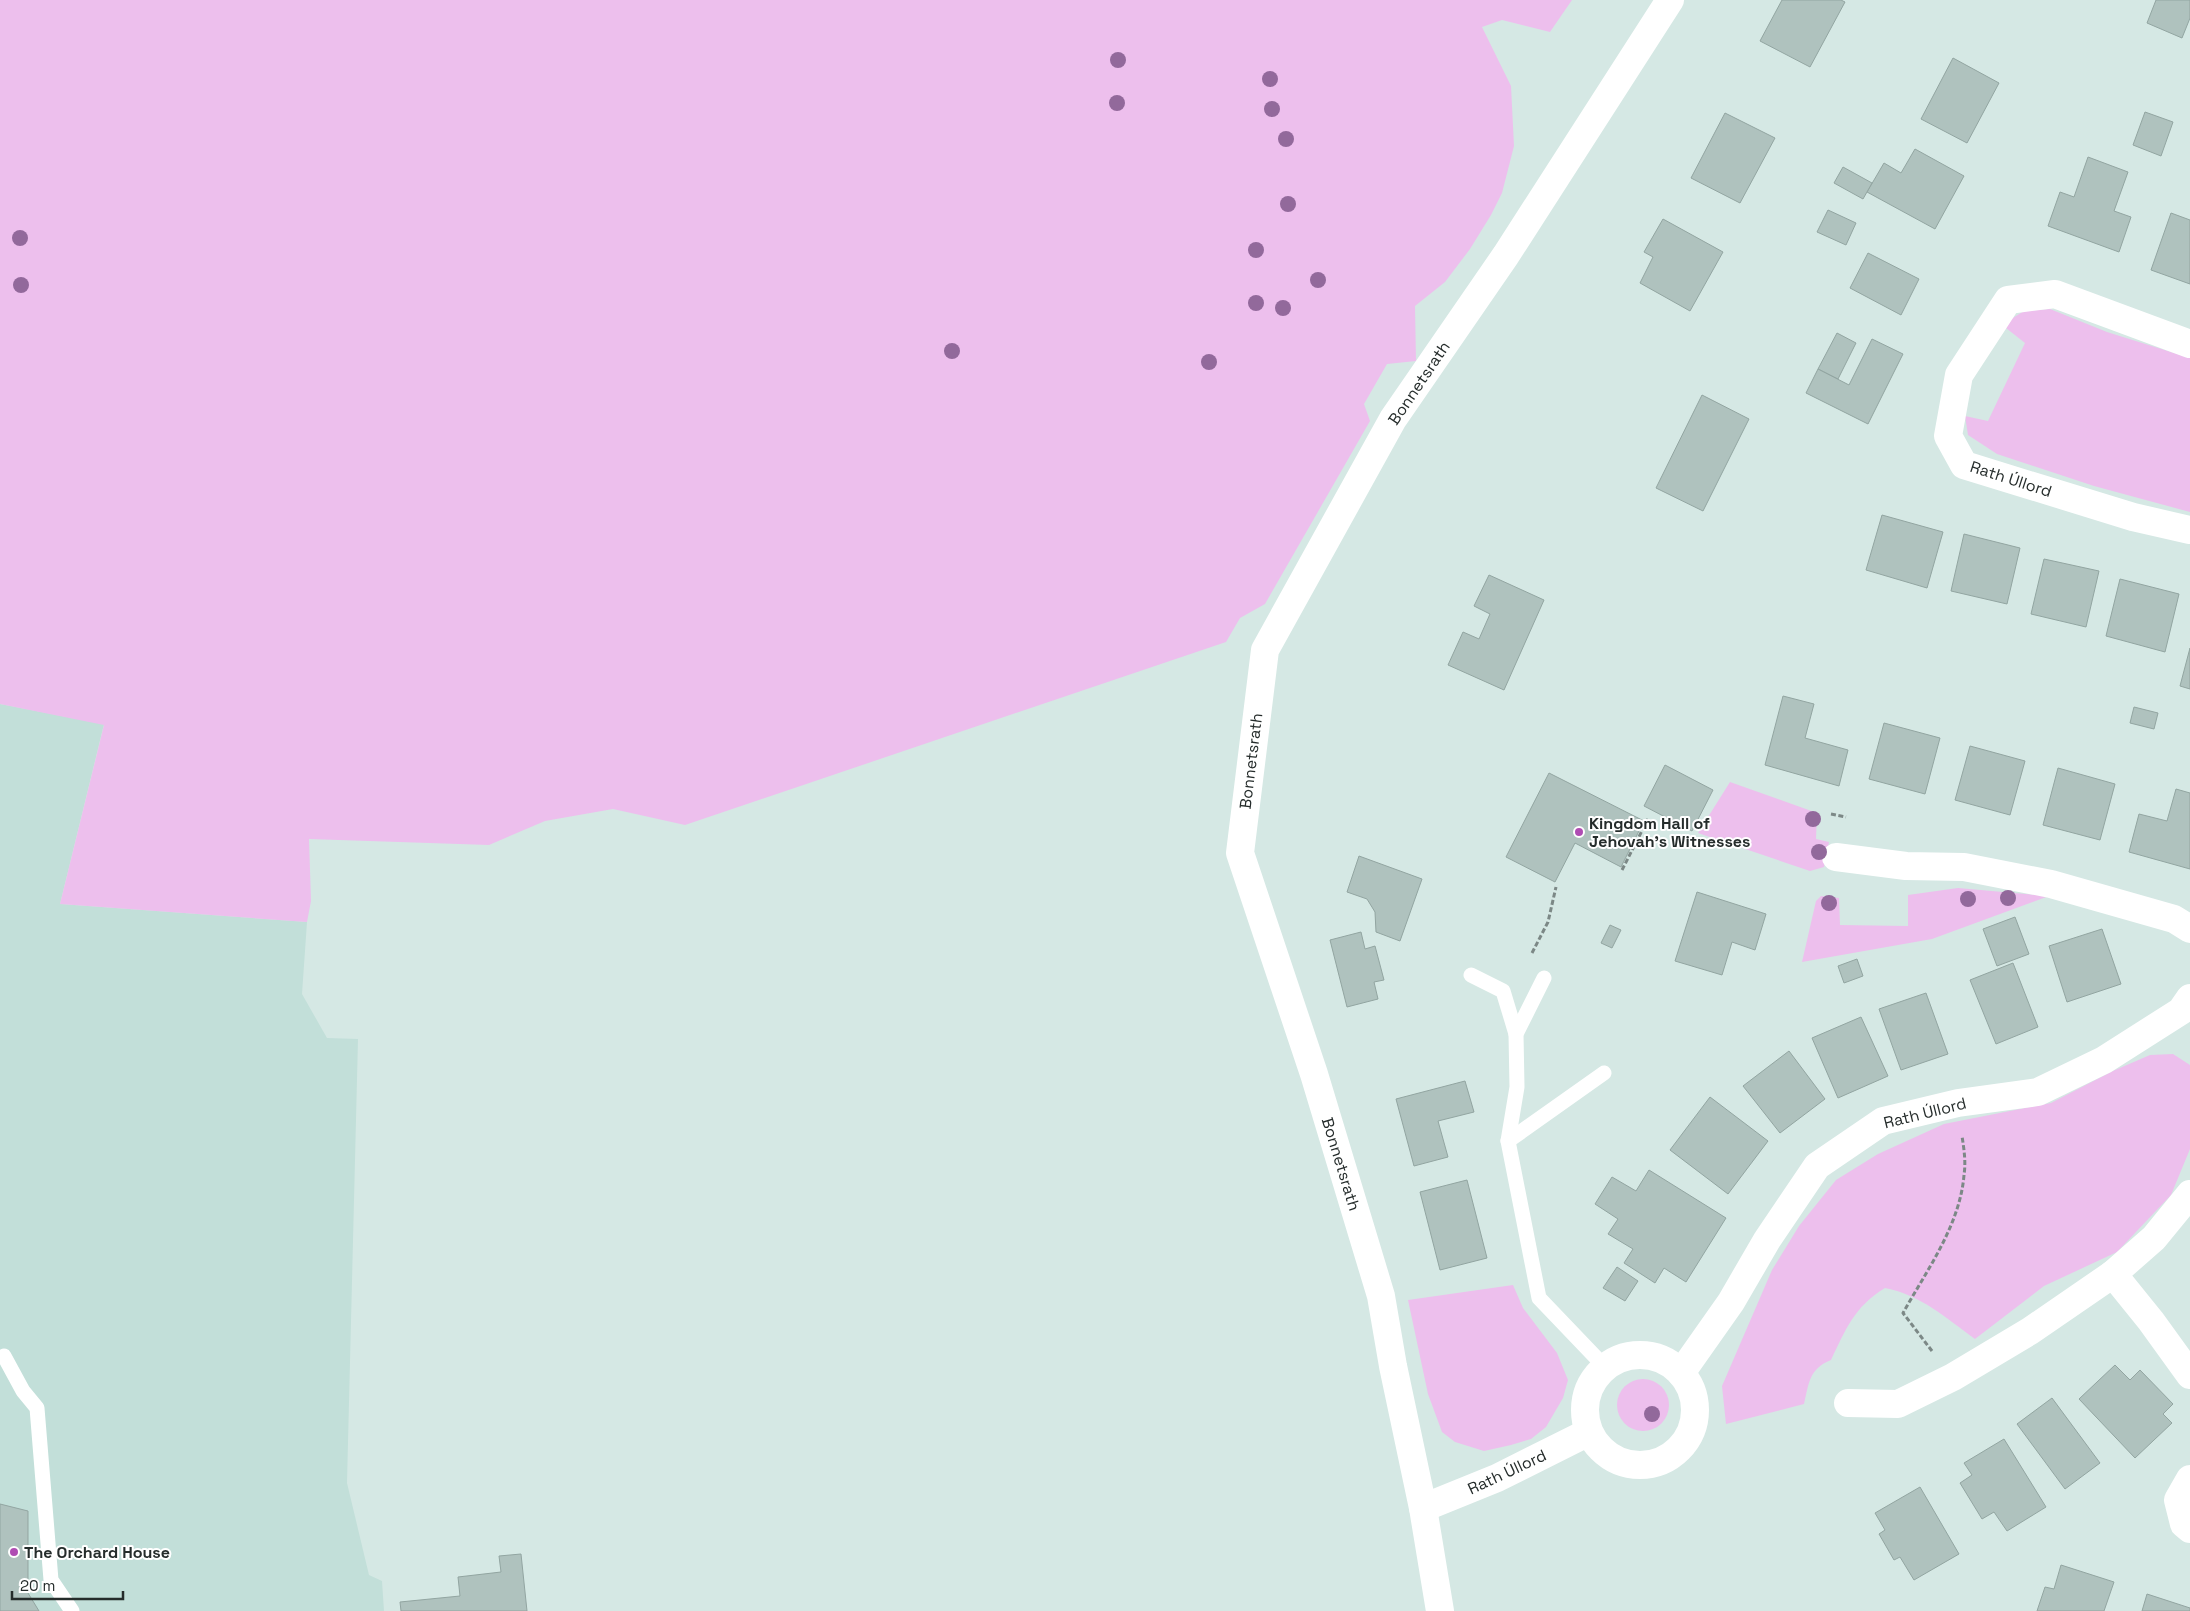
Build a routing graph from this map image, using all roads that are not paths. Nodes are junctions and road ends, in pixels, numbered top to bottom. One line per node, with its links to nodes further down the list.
1 (1670, 0): 21 (street, Bonnetsrath)
2 (2190, 344): 3 (street, Rath Úllord)
3 (2190, 530)
4 (1836, 857): 5 (street)
5 (2190, 929)
6 (1471, 975): 9 (lane)
7 (1544, 978): 9 (lane)
8 (2187, 1011): 16 (street, Rath Úllord)
9 (1516, 1034): 11 (lane)
10 (1604, 1073): 11 (lane)
11 (1508, 1142): 15 (lane)
12 (2190, 1194): 13 (street)
13 (2113, 1274): 17 (street); 18 (street)
14 (4, 1356): 23 (lane)
15 (1605, 1367): 16 (street); 19 (street)
16 (1681, 1373): 19 (street)
17 (2190, 1375)
18 (1848, 1403)
19 (1589, 1432): 21 (street, Rath Úllord)
20 (2190, 1479): 22 (street)
21 (1423, 1508): 24 (street, Bonnetsrath)
22 (2190, 1529)
23 (72, 1611)
24 (1440, 1611)

